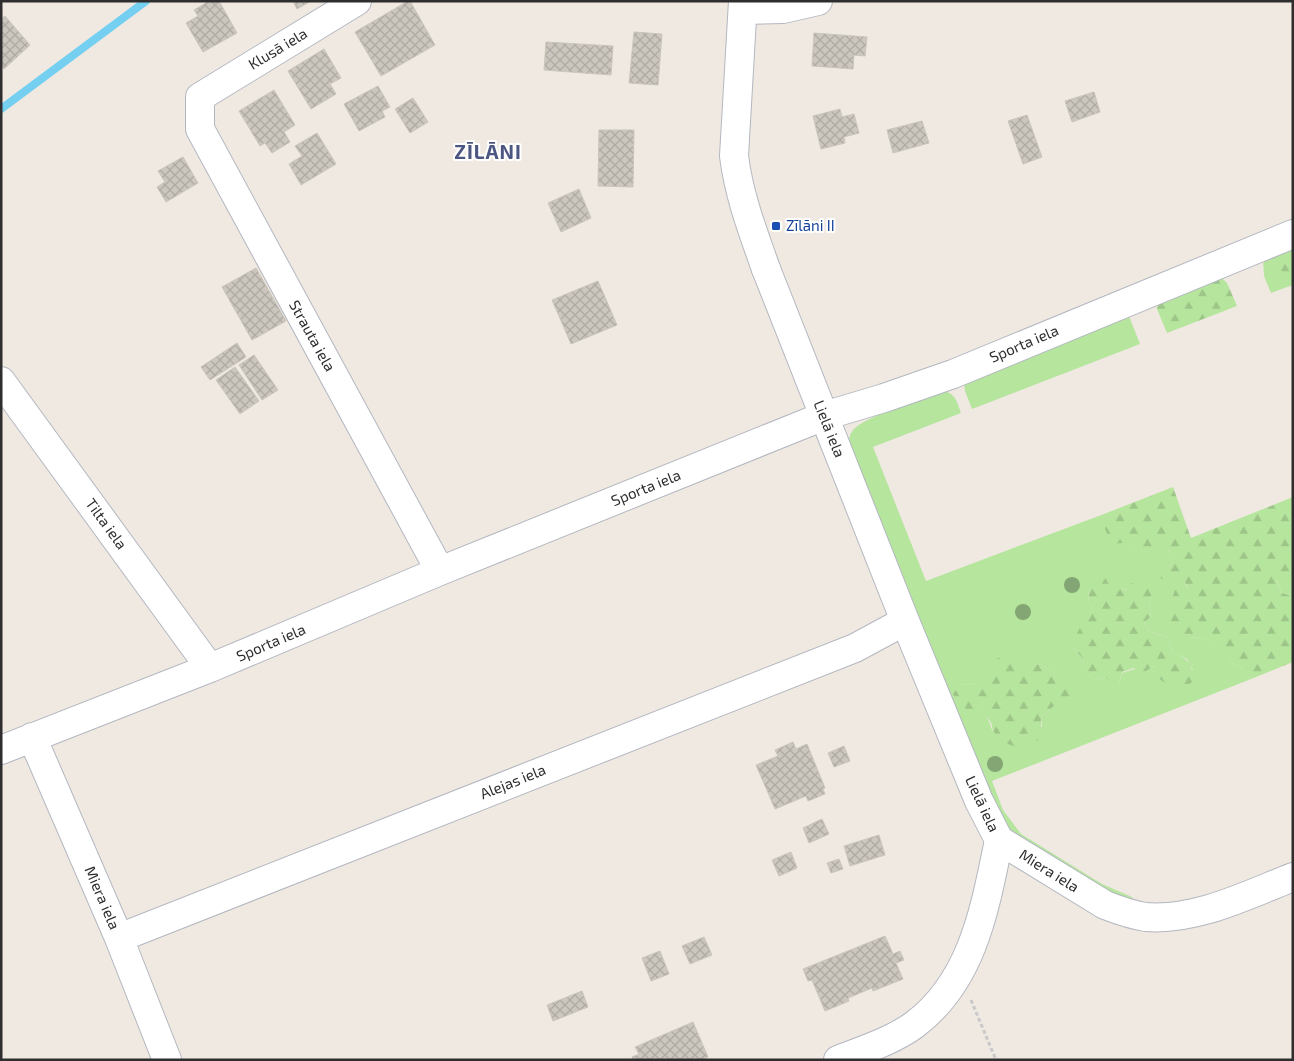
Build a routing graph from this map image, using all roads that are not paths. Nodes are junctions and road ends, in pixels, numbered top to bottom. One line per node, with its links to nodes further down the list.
1 (357, 1): 4 (street, Klusā iela)
2 (818, 1): 3 (street)
3 (743, 6): 7 (street, Lielā iela)
4 (200, 97): 8 (street, Strauta iela)
5 (1293, 234): 7 (street, Sporta iela)
6 (1, 381): 10 (street, Tilta iela)
7 (824, 416): 8 (street, Sporta iela); 9 (street, Lielā iela)
8 (440, 571): 10 (street, Sporta iela)
9 (905, 621): 13 (street, Lielā iela); 15 (street, Alejas iela)
10 (210, 668): 11 (street, Sporta iela)
11 (32, 737): 12 (street, Sporta iela); 15 (street, Miera iela)
12 (1, 750)
13 (999, 840): 14 (street, Miera iela); 17 (street, Miera iela)
14 (1293, 877)
15 (119, 938): 16 (street, Miera iela)
16 (168, 1060)
17 (838, 1060)

